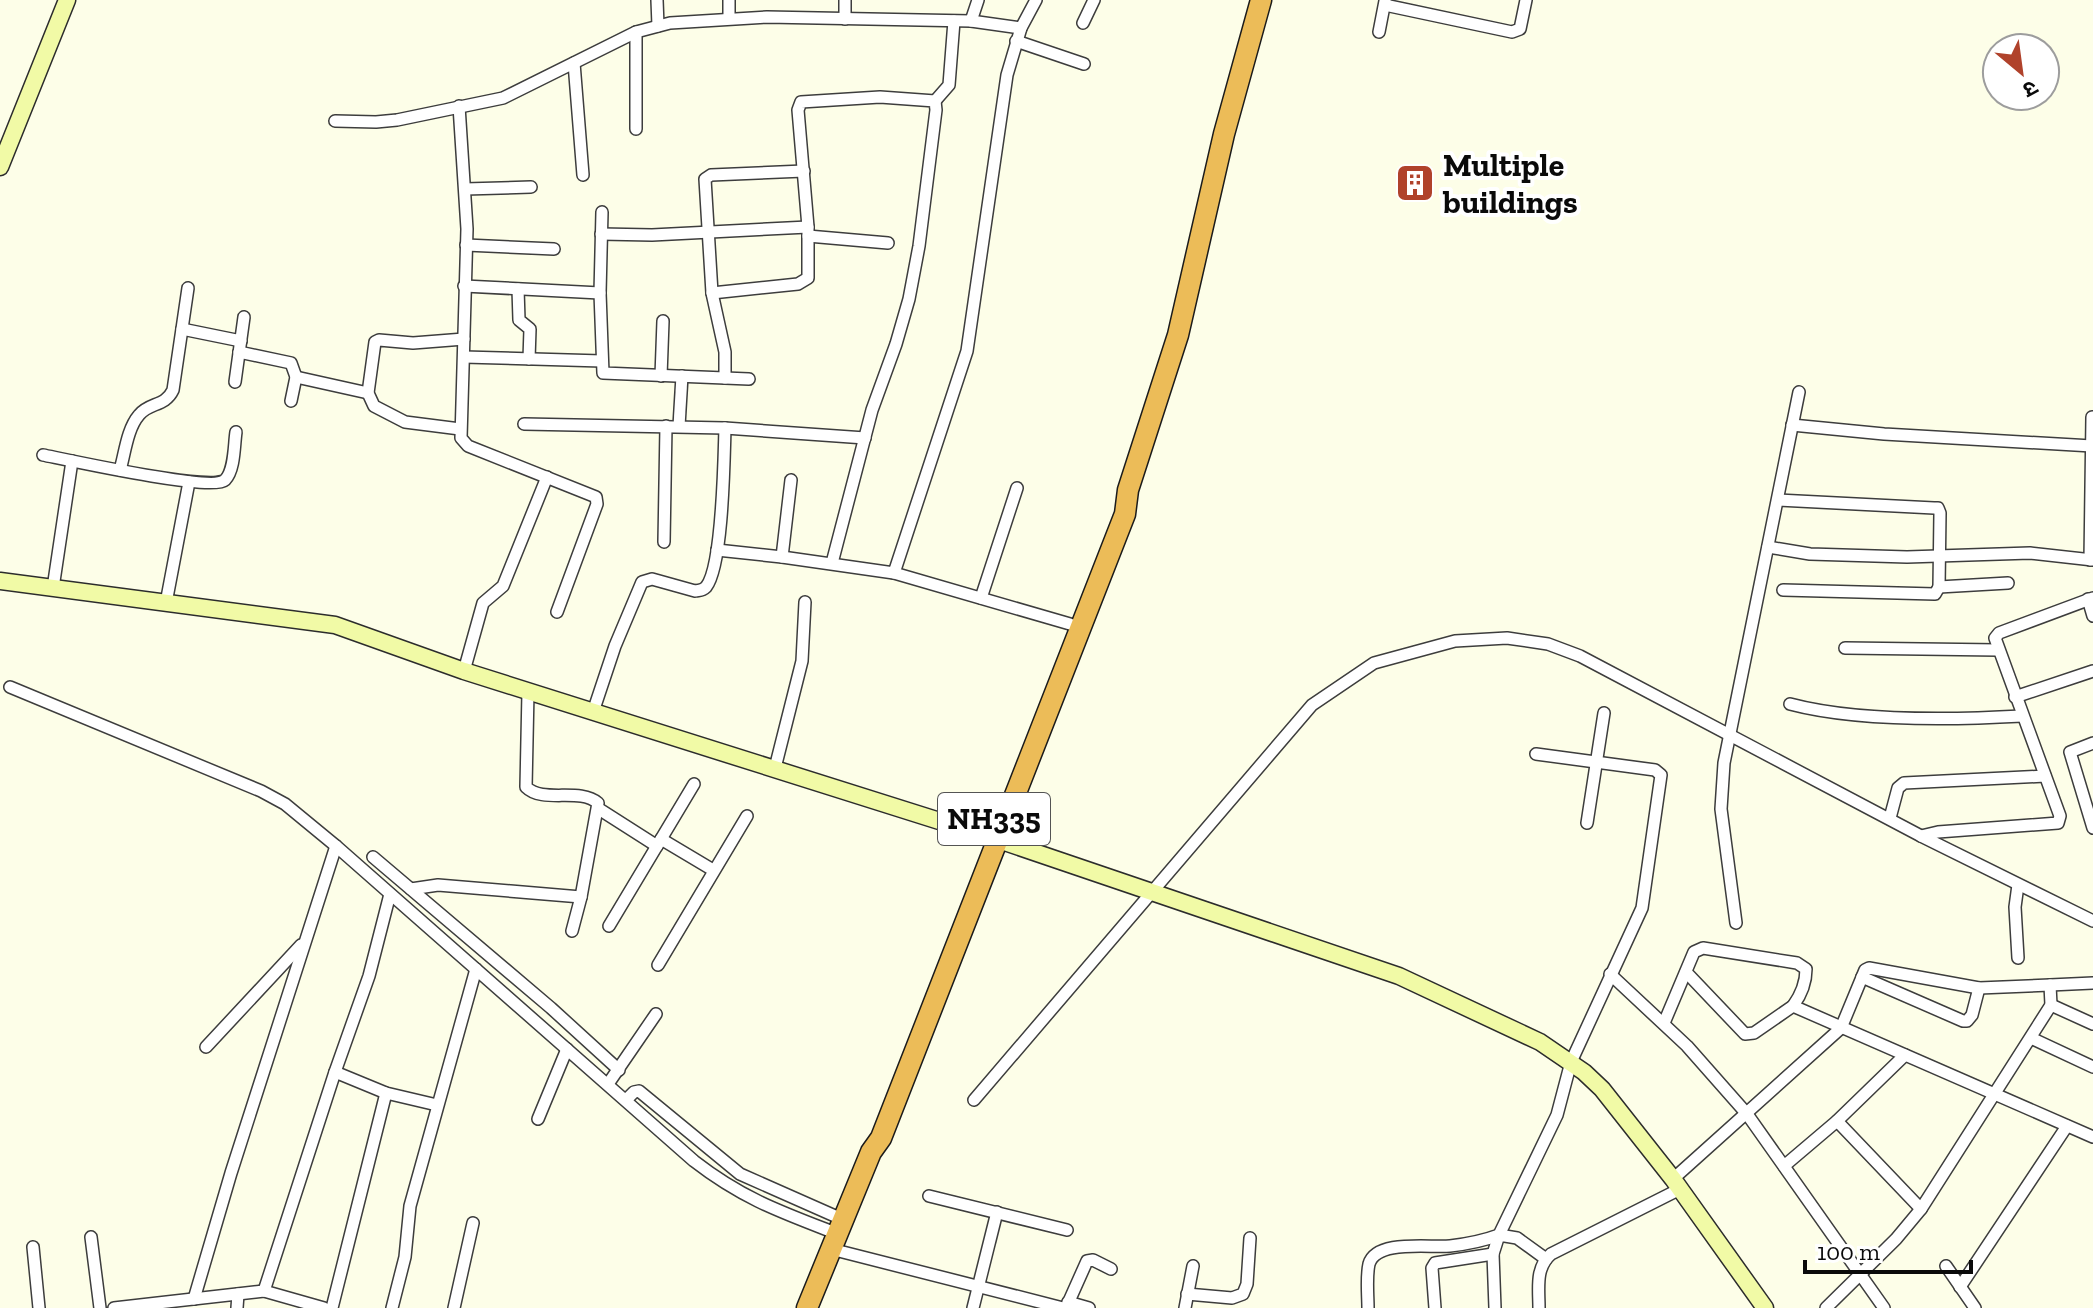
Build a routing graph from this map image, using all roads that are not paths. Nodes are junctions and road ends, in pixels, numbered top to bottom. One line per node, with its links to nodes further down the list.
1 (67, 0): 27 (street)
2 (657, 0): 16 (street)
3 (729, 0): 11 (street)
4 (845, 0): 12 (street)
5 (978, 0): 14 (street)
6 (1036, 0): 17 (street)
7 (1094, 0): 15 (street)
8 (1261, 0): 77 (highway, NH335)
9 (1526, 0): 10 (street)
10 (1385, 2): 19 (street)
11 (729, 18): 12 (street); 16 (street)
12 (845, 19): 13 (street)
13 (954, 21): 14 (street); 23 (street)
14 (971, 21): 17 (street)
15 (1083, 23)
16 (658, 26): 18 (street)
17 (1021, 28): 20 (street)
18 (636, 32): 21 (street); 26 (street)
19 (1379, 32)
20 (1016, 41): 22 (street); 86 (street)
21 (574, 63): 24 (street); 29 (street)
22 (1084, 64)
23 (935, 101): 28 (street); 68 (street)
24 (459, 106): 25 (street); 31 (street)
25 (335, 121)
26 (636, 129)
27 (0, 167)
28 (804, 171): 33 (street); 34 (street)
29 (583, 175)
30 (531, 187): 31 (street)
31 (465, 189): 37 (street)
32 (602, 212): 35 (street)
33 (708, 232): 34 (street); 35 (street); 43 (street)
34 (808, 232): 36 (street); 43 (street)
35 (601, 234): 42 (street)
36 (888, 243)
37 (466, 245): 38 (street); 39 (street)
38 (554, 249)
39 (464, 286): 41 (street); 47 (street)
40 (188, 288): 46 (street)
41 (518, 289): 42 (street); 50 (street)
42 (600, 293): 51 (street)
43 (712, 293): 55 (street)
44 (244, 317): 48 (street)
45 (663, 321): 52 (street)
46 (182, 329): 48 (street); 72 (street)
47 (464, 339): 49 (street); 59 (street)
48 (240, 346): 54 (street); 57 (street)
49 (464, 357): 50 (street); 66 (street)
50 (529, 359): 51 (street)
51 (602, 361): 52 (street)
52 (661, 376): 53 (street)
53 (682, 376): 55 (street); 64 (street)
54 (296, 377): 59 (street); 60 (street)
55 (725, 378): 56 (street)
56 (749, 379)
57 (235, 382)
58 (1799, 392): 63 (street)
59 (368, 393): 66 (street)
60 (291, 401)
61 (2092, 417): 69 (street)
62 (524, 424): 64 (street)
63 (1792, 425): 69 (street); 78 (street)
64 (673, 426): 65 (street); 79 (street)
65 (725, 428): 68 (street); 81 (street)
66 (460, 429): 73 (street)
67 (236, 432): 75 (street)
68 (865, 438): 85 (street)
69 (2092, 446): 84 (street)
70 (43, 455): 71 (street)
71 (72, 461): 72 (street); 90 (street)
72 (120, 470): 75 (street)
73 (547, 477): 96 (street); 101 (street)
74 (791, 480): 82 (street)
75 (189, 482): 95 (street)
76 (1017, 488): 92 (street)
77 (1128, 490): 98 (highway, NH335); 124 (highway, NH335)
78 (1778, 500): 80 (street); 83 (street)
79 (664, 542)
80 (1768, 547): 83 (street); 110 (street)
81 (717, 550): 82 (street); 107 (street)
82 (782, 557): 85 (street)
83 (1940, 558): 84 (street); 89 (street)
84 (2092, 560)
85 (832, 563): 86 (street)
86 (894, 573): 92 (street)
87 (0, 581): 90 (street)
88 (2008, 583): 89 (street)
89 (1939, 587): 91 (street)
90 (53, 588): 95 (street)
91 (1783, 590)
92 (981, 598): 98 (street)
93 (2090, 598): 97 (street); 100 (street)
94 (805, 602): 114 (street)
95 (166, 603): 101 (street)
96 (557, 612)
97 (2093, 616)
98 (1070, 624): 124 (highway, NH335)
99 (1845, 648): 100 (street)
100 (1998, 650): 105 (street)
101 (464, 671): 104 (street)
102 (2093, 671): 105 (street)
103 (10, 687): 126 (street)
104 (528, 692): 107 (street); 118 (street)
105 (2015, 697): 109 (street)
106 (1790, 704): 109 (street)
107 (593, 712): 114 (street)
108 (1604, 713): 113 (street)
109 (2022, 716): 115 (street)
110 (1730, 735): 120 (street); 131 (street); 135 (street)
111 (2093, 743): 117 (street)
112 (1536, 754): 113 (street)
113 (1597, 762): 121 (street); 143 (street)
114 (775, 768): 124 (street)
115 (2045, 776): 120 (street); 123 (street)
116 (694, 784): 125 (street)
117 (2090, 804): 122 (street)
118 (599, 809): 125 (street); 133 (street)
119 (747, 816): 128 (street)
120 (1890, 818): 123 (street)
121 (1587, 823)
122 (2093, 828)
123 (1921, 836): 129 (street)
124 (992, 838): 131 (street); 180 (highway, NH335)
125 (659, 842): 128 (street); 136 (street)
126 (336, 846): 132 (street); 138 (street)
127 (373, 857): 130 (street)
128 (713, 870): 140 (street)
129 (2018, 885): 134 (street); 139 (street)
130 (411, 889): 133 (street); 160 (street)
131 (1155, 892): 158 (street); 166 (street)
132 (390, 894): 141 (street); 161 (street)
133 (581, 897): 137 (street)
134 (2093, 921)
135 (1736, 923)
136 (609, 926)
137 (572, 931)
138 (304, 942): 155 (street); 196 (street)
139 (2018, 958)
140 (658, 965)
141 (476, 969): 156 (street); 167 (street)
142 (1686, 972): 149 (street); 149 (street); 151 (street)
143 (1610, 974): 151 (street); 158 (street)
144 (1862, 977): 147 (street); 147 (street); 153 (street)
145 (2093, 983): 146 (street)
146 (2050, 985): 147 (street); 148 (street)
147 (1979, 988)
148 (2051, 1005): 152 (street); 154 (street)
149 (1793, 1006): 153 (street)
150 (656, 1014): 160 (street)
151 (1664, 1023): 168 (street)
152 (2093, 1024)
153 (1841, 1028): 157 (street); 168 (street)
154 (2031, 1038): 159 (street); 164 (street)
155 (206, 1047)
156 (567, 1049): 162 (street); 169 (street)
157 (1905, 1055): 164 (street); 170 (street)
158 (1571, 1062): 174 (street); 181 (street)
159 (2093, 1067)
160 (619, 1070): 162 (street)
161 (335, 1072): 163 (street); 193 (street)
162 (608, 1084): 165 (street)
163 (386, 1093): 167 (street); 204 (street)
164 (1995, 1095): 171 (street); 176 (street)
165 (626, 1100): 180 (street); 180 (street)
166 (974, 1100)
167 (437, 1105): 205 (street)
168 (1747, 1114): 173 (street); 174 (street)
169 (538, 1119)
170 (1837, 1121): 173 (street); 176 (street)
171 (2067, 1126): 172 (street); 192 (street)
172 (2093, 1137)
173 (1784, 1166): 190 (street)
174 (1676, 1184): 186 (street); 215 (street)
175 (929, 1196): 177 (street)
176 (1921, 1209): 190 (street)
177 (997, 1212): 179 (street); 191 (street)
178 (473, 1223): 206 (street)
179 (1067, 1230)
180 (838, 1234): 191 (street); 207 (highway, NH335)
181 (1499, 1235): 185 (street); 186 (street); 211 (street)
182 (91, 1237): 200 (street)
183 (1250, 1238): 195 (street)
184 (33, 1247): 199 (street)
185 (1493, 1254): 212 (street); 213 (street)
186 (1546, 1259): 214 (street)
187 (1193, 1266): 195 (street)
188 (1946, 1266): 192 (street)
189 (1111, 1269): 198 (street)
190 (1861, 1273): 216 (street); 217 (street)
191 (978, 1285): 198 (street); 208 (street)
192 (1960, 1287): 218 (street)
193 (264, 1291): 194 (street); 197 (street)
194 (238, 1294): 196 (street); 202 (street)
195 (1187, 1294): 210 (street)
196 (194, 1299): 201 (street)
197 (300, 1306): 203 (street)
198 (1066, 1306): 209 (street)
199 (39, 1308)
200 (100, 1308)
201 (114, 1308)
202 (237, 1308)
203 (324, 1308)
204 (332, 1308)
205 (392, 1308)
206 (454, 1308)
207 (807, 1308)
208 (973, 1308)
209 (1089, 1308)
210 (1185, 1308)
211 (1368, 1308)
212 (1435, 1308)
213 (1495, 1308)
214 (1539, 1308)
215 (1765, 1308)
216 (1826, 1308)
217 (1884, 1308)
218 (1975, 1308)

